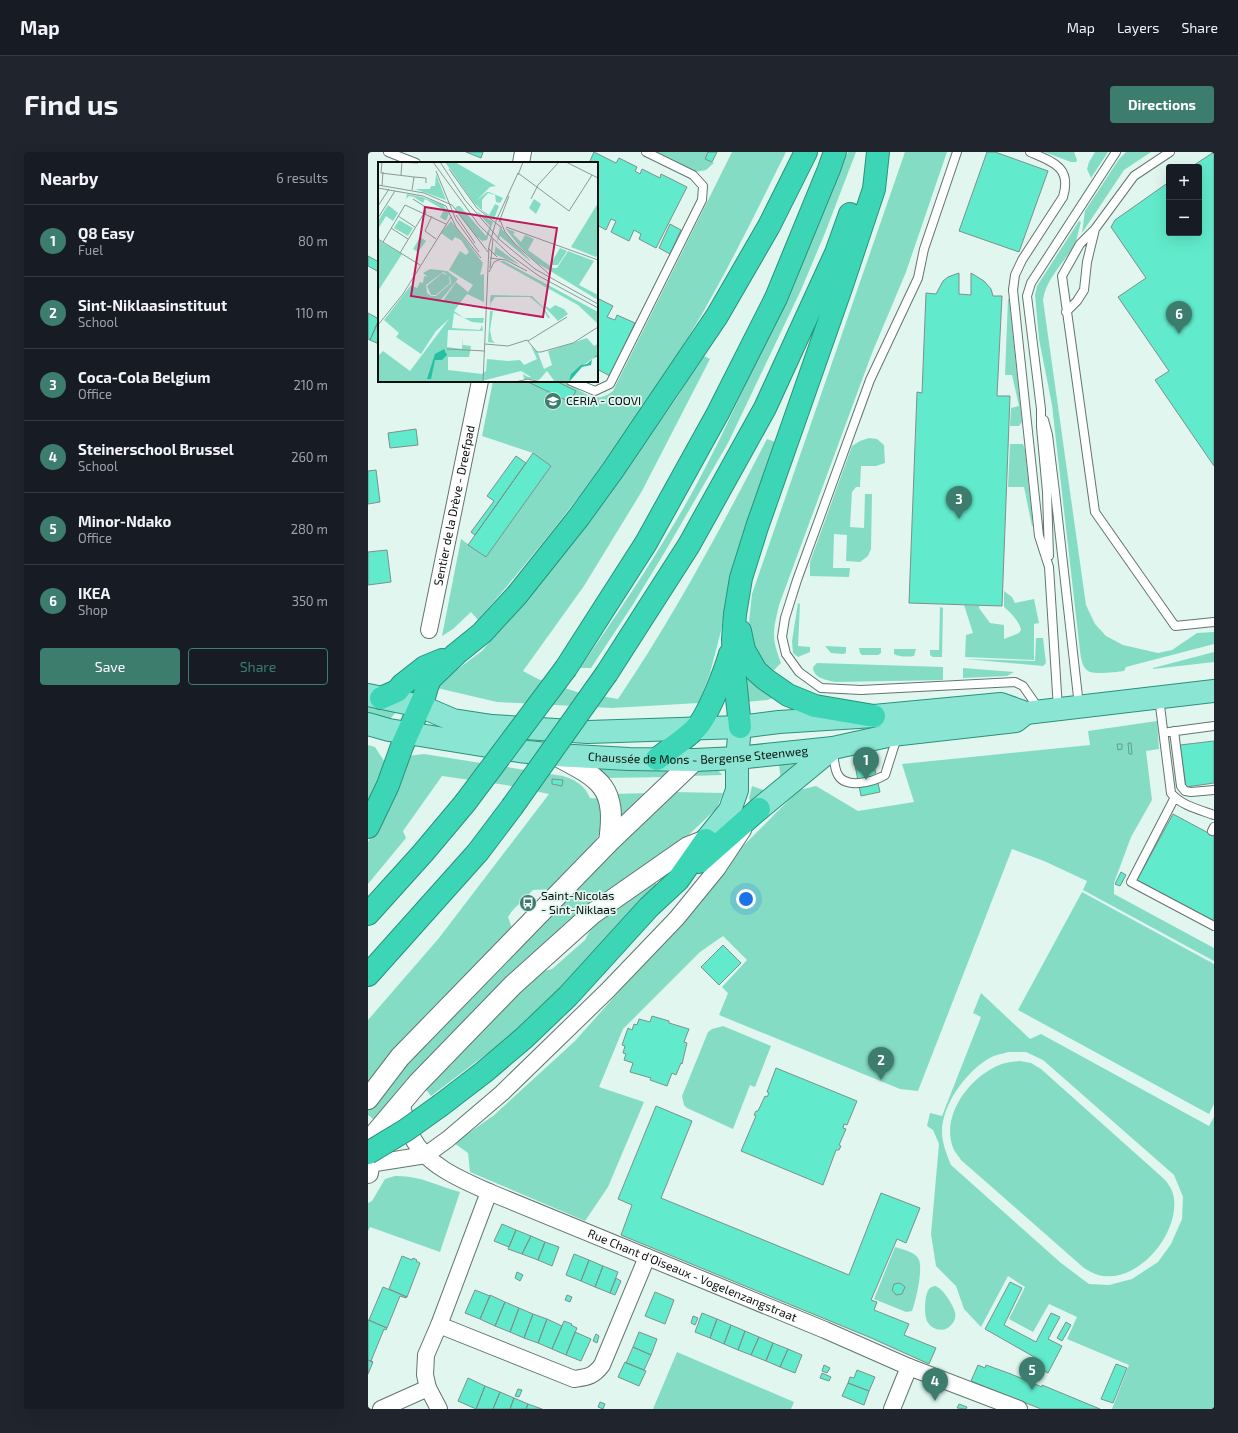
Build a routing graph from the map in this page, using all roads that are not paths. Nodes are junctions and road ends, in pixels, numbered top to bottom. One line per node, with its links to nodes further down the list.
1 (388, 152): 12 (lane)
2 (523, 152): 13 (street)
3 (646, 152): 17 (lane)
4 (806, 152): 24 (highway)
5 (835, 152): 52 (highway, bridge)
6 (872, 152): 54 (highway, bridge)
7 (878, 152): 20 (highway)
8 (957, 152): 29 (lane)
9 (1030, 152): 19 (lane)
10 (1116, 152): 18 (lane)
11 (1170, 152): 14 (lane)
12 (413, 162)
13 (521, 162)
14 (1095, 229): 15 (lane); 15 (lane)
15 (1066, 312): 21 (lane)
16 (480, 382): 22 (street, Sentier de la Drève - Dreefpad)
17 (573, 382)
18 (1041, 409): 19 (lane); 29 (lane)
19 (1049, 567): 29 (lane)
20 (735, 614): 23 (highway); 30 (highway)
21 (1214, 622)
22 (429, 630)
23 (733, 639): 33 (highway); 34 (highway)
24 (456, 654): 26 (highway); 28 (highway)
25 (1214, 691): 27 (main road, Chaussée de Mons - Bergense Steenweg)
26 (374, 696): 28 (main road, Chaussée de Mons - Bergense Steenweg)
27 (1159, 697): 29 (main road, Chaussée de Mons - Bergense Steenweg); 37 (lane)
28 (420, 706): 34 (main road, Chaussée de Mons - Bergense Steenweg); 36 (highway)
29 (1051, 710): 30 (main road, Chaussée de Mons - Bergense Steenweg); 38 (main road, Chaussée de Mons - Bergense Steenweg)
30 (874, 716): 33 (main road, Chaussée de Mons - Bergense Steenweg)
31 (368, 724): 36 (main road, Chaussée de Mons - Bergense Steenweg)
32 (1214, 726): 35 (lane)
33 (734, 727): 34 (main road, Chaussée de Mons - Bergense Steenweg); 41 (main road); 43 (main road)
34 (697, 728): 42 (highway)
35 (1174, 731): 37 (lane); 44 (lane)
36 (409, 733): 40 (main road, Chaussée de Mons - Bergense Steenweg); 48 (highway)
37 (1164, 733): 45 (lane)
38 (897, 734): 39 (main road, Chaussée de Mons - Bergense Steenweg); 39 (lane)
39 (833, 748): 41 (main road, Chaussée de Mons - Bergense Steenweg); 46 (main road)
40 (555, 755): 42 (main road, Chaussée de Mons - Bergense Steenweg); 50 (street)
41 (737, 758): 43 (main road, Chaussée de Mons - Bergense Steenweg); 49 (main road)
42 (657, 759): 43 (main road, Chaussée de Mons - Bergense Steenweg)
43 (695, 760): 50 (street)
44 (1214, 790)
45 (1175, 797): 47 (lane); 53 (lane)
46 (759, 809): 51 (highway); 58 (street)
47 (1214, 816)
48 (368, 827)
49 (706, 840): 51 (highway); 56 (street)
50 (609, 842): 55 (street)
51 (678, 880): 59 (highway, bridge)
52 (368, 914)
53 (1214, 926)
54 (372, 970)
55 (368, 1099)
56 (401, 1102): 57 (street); 58 (street, Rue Chant d'Oiseaux - Vogelenzangstraat)
57 (368, 1142)
58 (426, 1155): 59 (street); 60 (street, Rue Chant d'Oiseaux - Vogelenzangstraat)
59 (368, 1163)
60 (489, 1192): 61 (street, Rue Chant d'Oiseaux - Vogelenzangstraat); 62 (street)
61 (647, 1257): 62 (street); 63 (street, Rue Chant d'Oiseaux - Vogelenzangstraat)
62 (439, 1325): 64 (street)
63 (909, 1367): 67 (street); 68 (street, Rue Chant d'Oiseaux - Vogelenzangstraat)
64 (428, 1388): 65 (street); 66 (street)
65 (381, 1409)
66 (439, 1409)
67 (892, 1409)
68 (1019, 1409)

